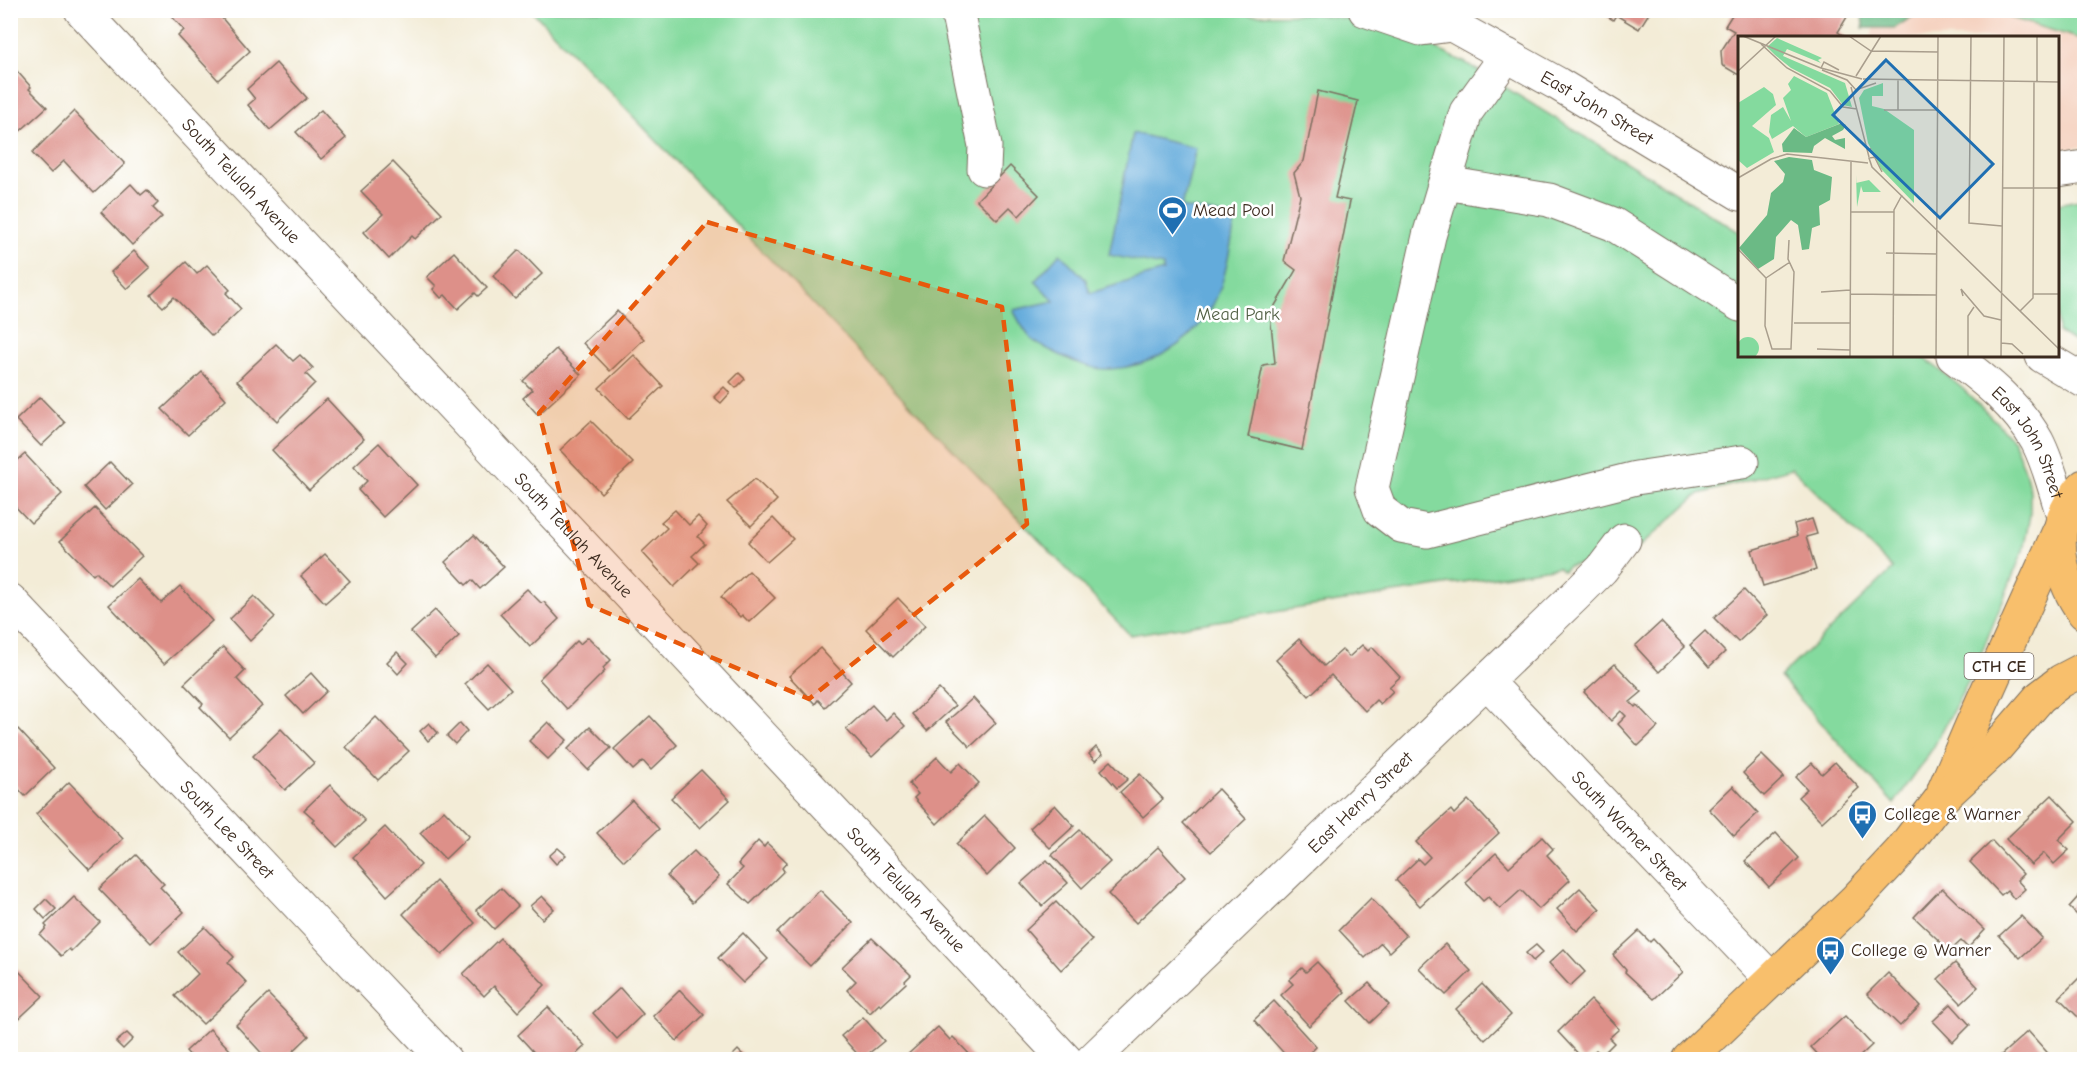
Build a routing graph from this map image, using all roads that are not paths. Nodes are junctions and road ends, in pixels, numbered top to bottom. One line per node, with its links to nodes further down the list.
1 (81, 10): 26 (street, South Telulah Avenue)
2 (957, 10): 7 (street)
3 (1365, 10): 4 (street, East John Street)
4 (1446, 18): 5 (street, East John Street)
5 (1507, 55): 9 (street); 10 (street, East John Street)
6 (2085, 167): 8 (street)
7 (984, 169)
8 (2059, 171)
9 (1444, 183): 11 (street); 15 (street)
10 (1738, 193)
11 (1738, 303)
12 (1954, 357): 17 (street, East John Street)
13 (2044, 357): 14 (street)
14 (2085, 381)
15 (1742, 462)
16 (2085, 486): 17 (main road)
17 (2061, 523): 20 (main road); 23 (main road, CTH CE)
18 (1624, 540): 22 (street, East Henry Street)
19 (10, 600): 25 (street, South Lee Street)
20 (2085, 613)
21 (2085, 669): 23 (main road, CTH CE)
22 (1487, 682): 24 (street, South Warner Street); 27 (street, East Henry Street)
23 (1940, 800): 24 (main road, CTH CE)
24 (1772, 980): 28 (main road, CTH CE)
25 (445, 1059)
26 (1066, 1059)
27 (1092, 1059)
28 (1688, 1059)

